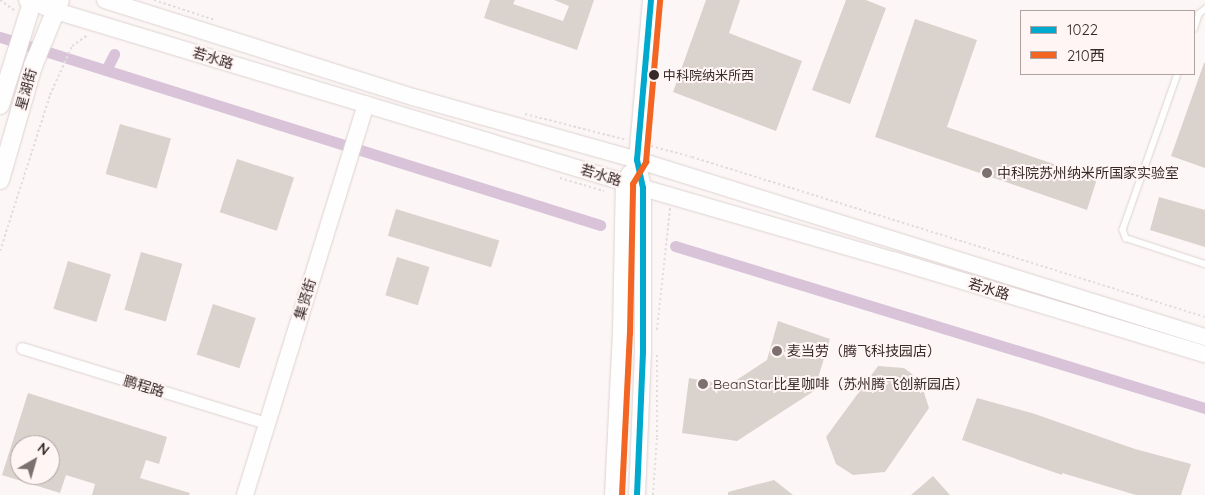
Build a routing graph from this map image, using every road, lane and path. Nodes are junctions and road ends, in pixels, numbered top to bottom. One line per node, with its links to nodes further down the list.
1 (0, 0): 8 (path)
2 (105, 0): 17 (main road, 若水路)
3 (154, 0): 9 (path)
4 (651, 0): 16 (main road)
5 (31, 1): 6 (main road, 若水路); 8 (main road, 星湖街)
6 (58, 5): 13 (main road, 若水路); 18 (main road, 星湖街)
7 (1205, 9): 10 (lane)
8 (20, 20): 14 (main road, 星湖街)
9 (217, 21)
10 (1195, 25)
11 (92, 35): 22 (path)
12 (1178, 75): 23 (lane)
13 (366, 104): 19 (main road, 若水路); 30 (main road, 集贤街)
14 (0, 105)
15 (522, 114): 16 (path)
16 (639, 143): 17 (main road); 24 (path)
17 (637, 160): 19 (main road); 20 (main road); 25 (main road, 若水路)
18 (0, 180)
19 (624, 182): 20 (main road, 若水路); 32 (main road)
20 (644, 188): 29 (main road, 若水路); 33 (main road)
21 (671, 203): 26 (path)
22 (0, 251)
23 (1205, 264)
24 (1205, 317)
25 (1205, 337)
26 (657, 339)
27 (22, 348): 30 (street, 鹏程路)
28 (657, 349): 34 (path)
29 (1205, 354)
30 (266, 423): 31 (main road, 集贤街)
31 (245, 495)
32 (613, 495)
33 (637, 495)
34 (653, 495)

